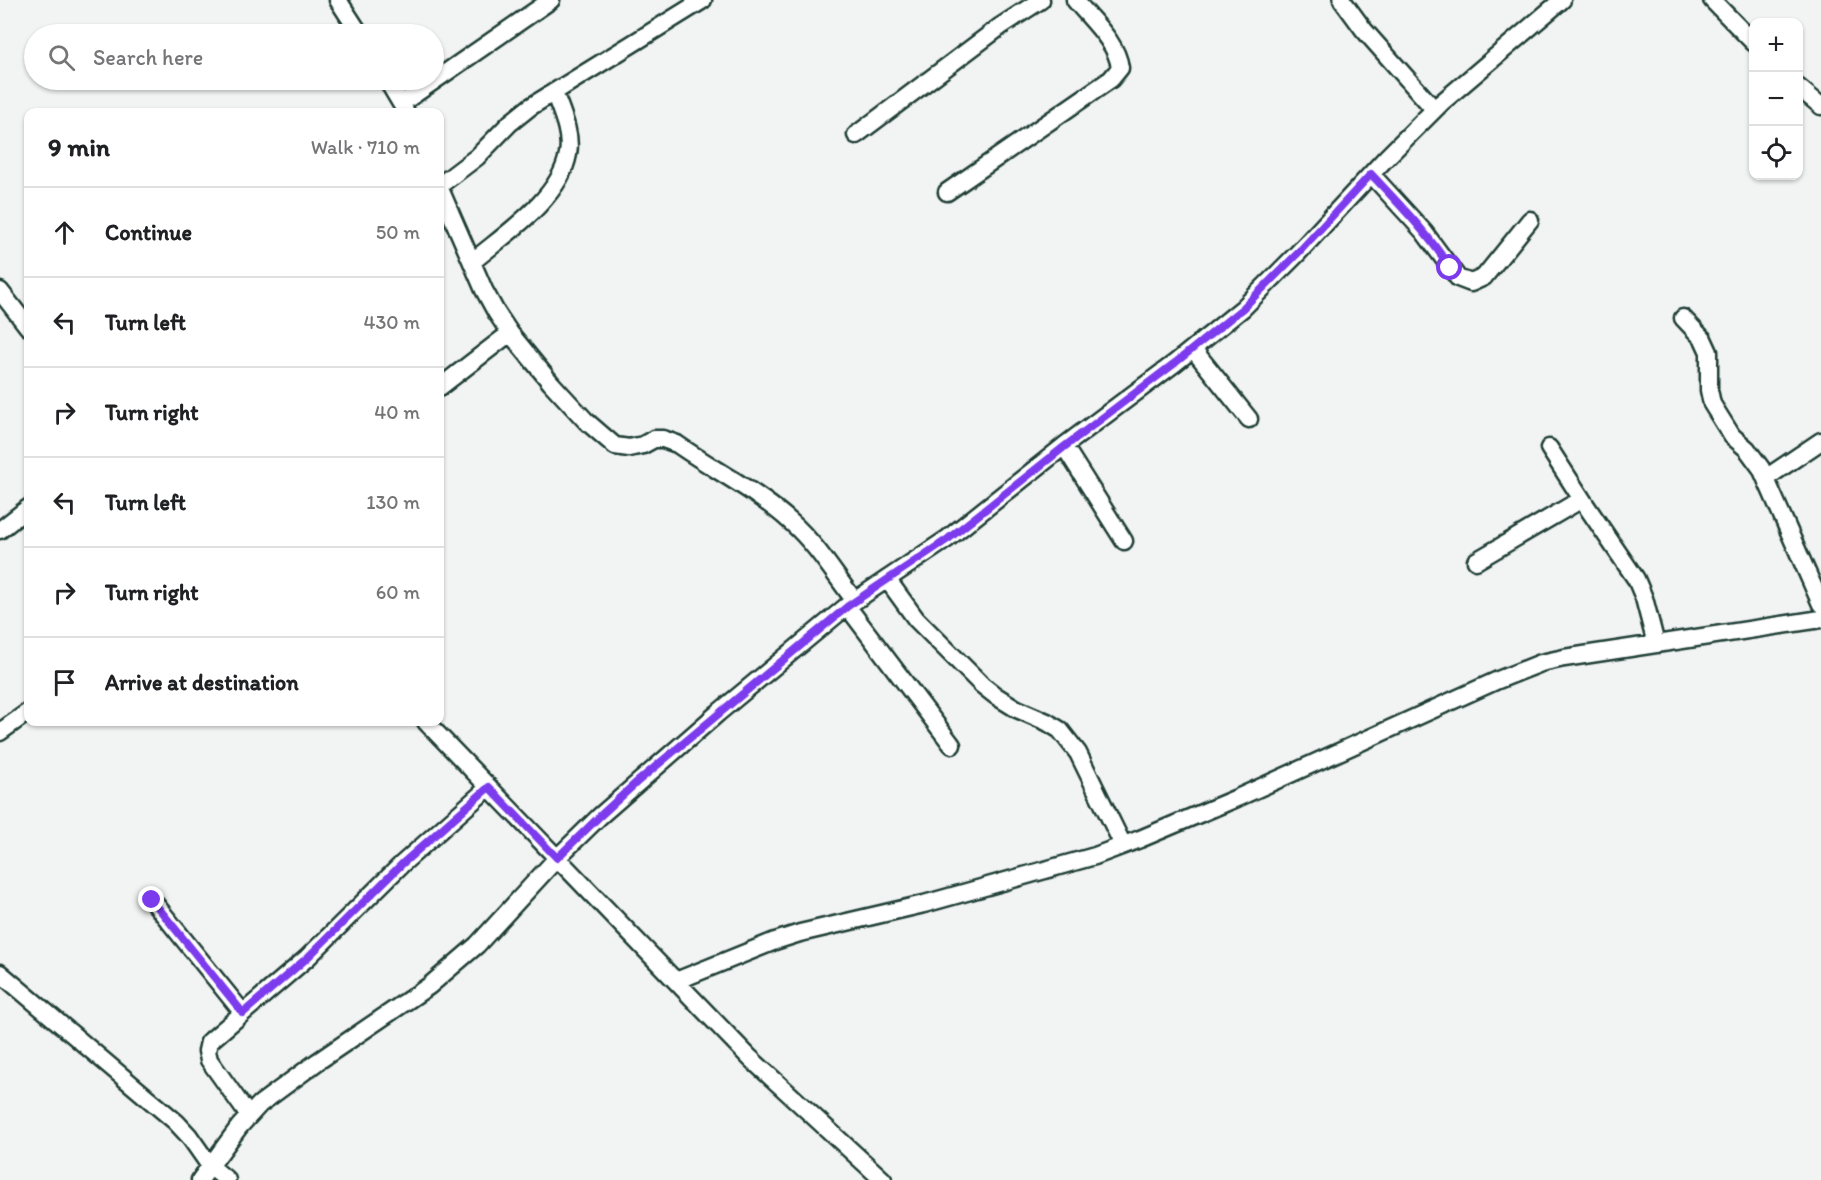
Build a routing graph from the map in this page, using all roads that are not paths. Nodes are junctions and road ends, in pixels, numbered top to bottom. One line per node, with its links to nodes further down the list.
1 (338, 0): 9 (street)
2 (551, 0): 11 (street)
3 (704, 0): 15 (street)
4 (1041, 0): 19 (street)
5 (1075, 0): 22 (street)
6 (1342, 0): 18 (street)
7 (1562, 0): 18 (street)
8 (1712, 0): 10 (street)
9 (354, 24)
10 (1749, 38)
11 (444, 79)
12 (393, 90): 17 (street)
13 (428, 90): 17 (street)
14 (1803, 91): 16 (street)
15 (554, 92): 21 (street); 25 (street)
16 (1821, 106)
17 (404, 108)
18 (1434, 110): 20 (street)
19 (856, 135)
20 (1371, 174): 24 (street); 30 (street)
21 (444, 184)
22 (947, 192)
23 (444, 196): 25 (street)
24 (1530, 220)
25 (472, 262): 29 (street)
26 (0, 291): 28 (street)
27 (1683, 318): 36 (street)
28 (24, 322)
29 (510, 333): 31 (street); 43 (street)
30 (1193, 349): 32 (street); 34 (street)
31 (444, 384)
32 (1250, 419)
33 (1821, 441): 36 (street)
34 (1064, 447): 40 (street); 42 (street)
35 (1549, 448): 37 (street)
36 (1766, 478): 44 (street)
37 (1582, 500): 41 (street); 46 (street)
38 (24, 511): 39 (street)
39 (0, 530)
40 (1124, 541)
41 (1476, 561)
42 (887, 579): 43 (street); 52 (street)
43 (851, 604): 50 (street); 53 (street)
44 (1821, 604)
45 (1821, 619): 46 (street)
46 (1656, 644): 52 (street)
47 (24, 715): 49 (street)
48 (430, 726): 51 (street)
49 (0, 732)
50 (952, 745)
51 (489, 787): 53 (street); 57 (street)
52 (1123, 845): 56 (street)
53 (557, 858): 56 (street); 58 (street)
54 (152, 900): 57 (street)
55 (0, 972): 59 (street)
56 (676, 981): 62 (street)
57 (243, 1013): 58 (street)
58 (249, 1116): 59 (street)
59 (210, 1166): 60 (street); 61 (street)
60 (200, 1180)
61 (227, 1180)
62 (883, 1180)

